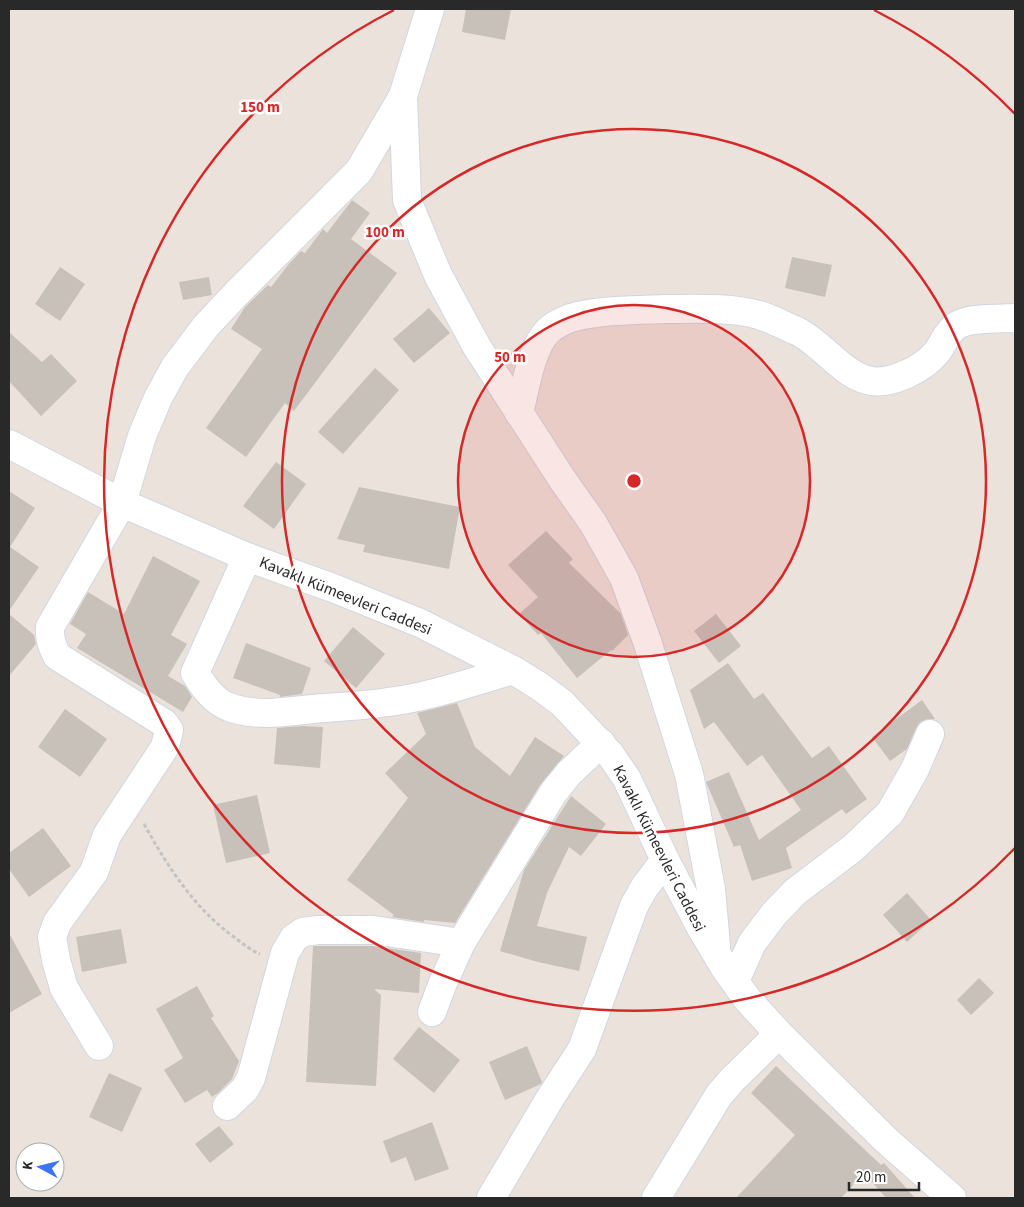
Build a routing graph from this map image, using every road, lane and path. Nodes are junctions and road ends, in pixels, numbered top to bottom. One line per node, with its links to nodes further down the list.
1 (430, 9): 2 (street)
2 (402, 96): 4 (street); 6 (street)
3 (1015, 318): 4 (street)
4 (519, 413): 14 (street)
5 (9, 444): 6 (street, Kavaklı Kümeevleri Caddesi)
6 (122, 503): 7 (street, Kavaklı Kümeevleri Caddesi); 11 (street)
7 (247, 557): 8 (street, Kavaklı Kümeevleri Caddesi); 8 (street)
8 (513, 670): 10 (street, Kavaklı Kümeevleri Caddesi)
9 (930, 734): 16 (street)
10 (601, 744): 12 (street, Kavaklı Kümeevleri Caddesi); 13 (street)
11 (132, 796): 15 (path); 19 (street)
12 (666, 860): 14 (street, Kavaklı Kümeevleri Caddesi); 21 (street)
13 (460, 943): 15 (street); 17 (street)
14 (716, 954): 16 (street, Kavaklı Kümeevleri Caddesi)
15 (282, 963): 20 (street)
16 (735, 981): 18 (street, Kavaklı Kümeevleri Caddesi)
17 (432, 1012)
18 (779, 1034): 22 (street); 23 (street, Kavaklı Kümeevleri Caddesi)
19 (99, 1046)
20 (227, 1106)
21 (491, 1198)
22 (656, 1198)
23 (952, 1198)

